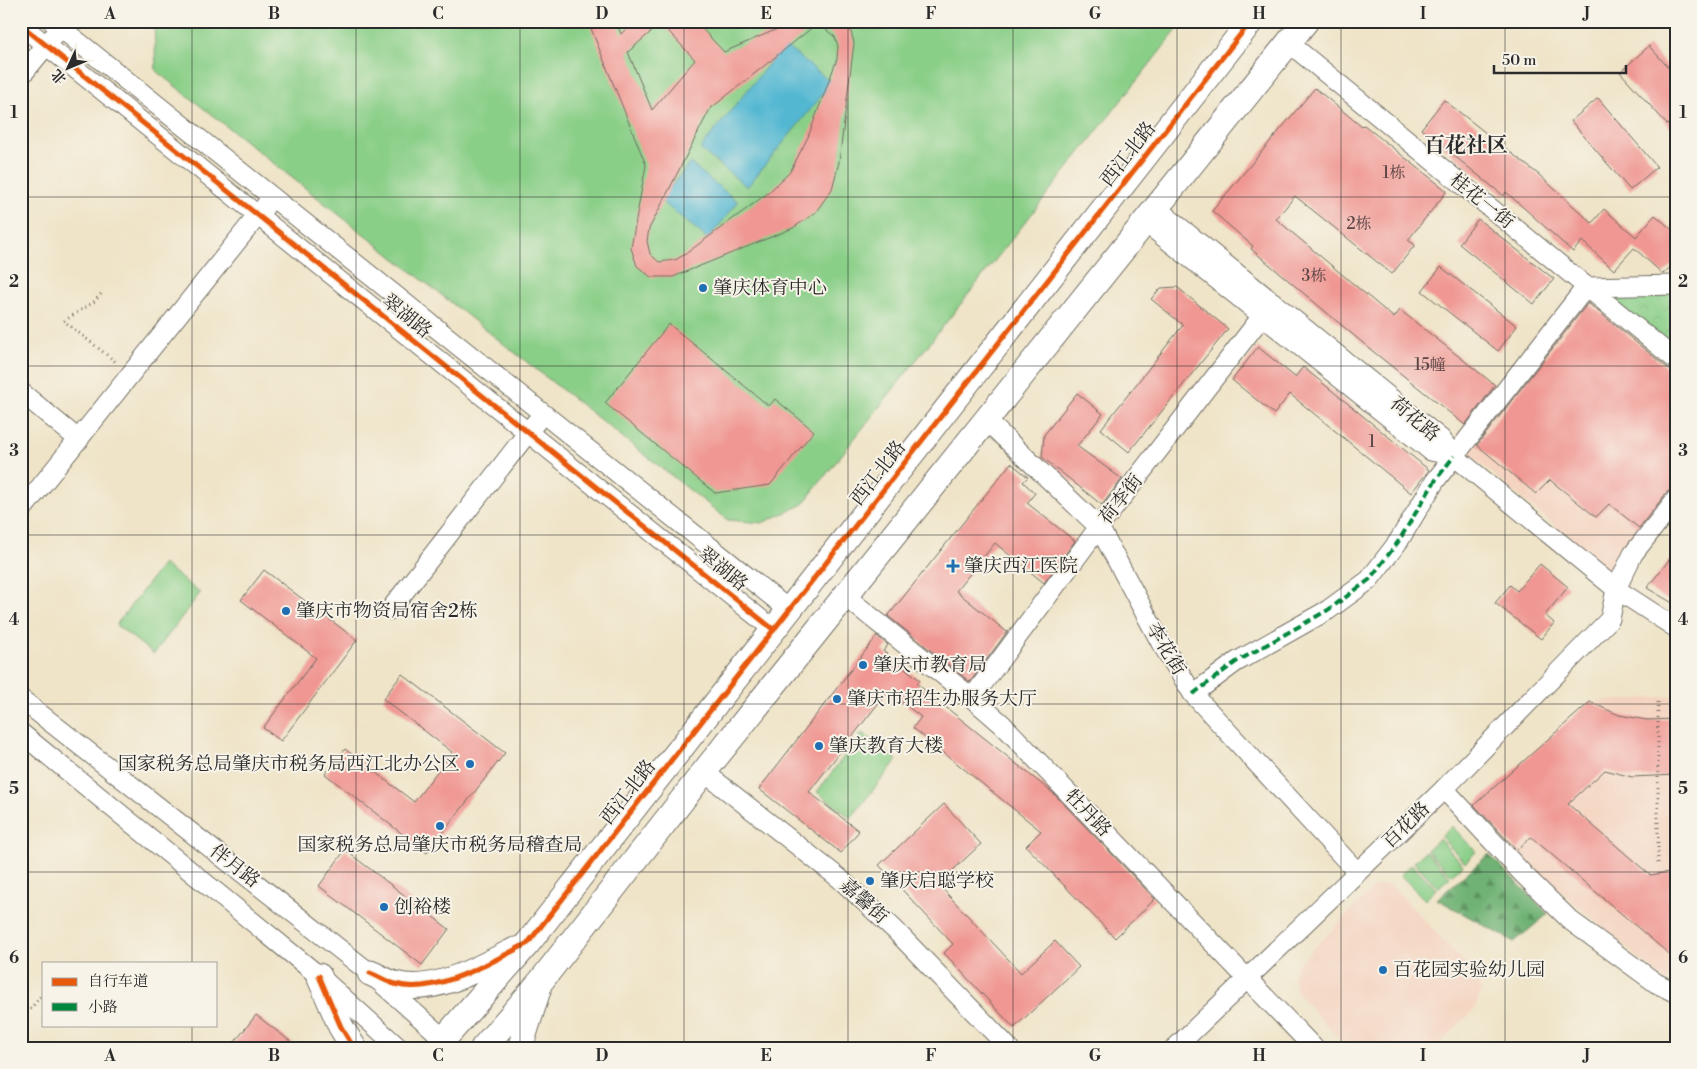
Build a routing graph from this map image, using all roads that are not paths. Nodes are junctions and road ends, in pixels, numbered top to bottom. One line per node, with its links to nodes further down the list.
1 (1251, 21): 27 (main road, 西江北路)
2 (1306, 21): 5 (main road)
3 (21, 25): 6 (street, 翠湖路)
4 (56, 25): 6 (street); 8 (street, 翠湖路)
5 (1289, 43): 10 (main road); 12 (street, 桂花一街)
6 (46, 45): 7 (street); 9 (street, 翠湖路)
7 (21, 76)
8 (272, 197): 9 (street); 16 (street, 翠湖路)
9 (258, 215): 18 (street, 翠湖路); 19 (street)
10 (1151, 215): 13 (street, 荷花路); 17 (main road)
11 (1676, 285): 12 (street)
12 (1586, 287): 14 (street, 桂花一街); 20 (street)
13 (1268, 309): 20 (street, 荷花路); 23 (street, 荷李街)
14 (1676, 360)
15 (21, 392): 19 (street)
16 (543, 414): 18 (street); 27 (street, 翠湖路)
17 (986, 420): 23 (street, 李花街); 25 (main road)
18 (528, 432): 26 (street); 29 (street, 翠湖路)
19 (79, 440): 22 (street)
20 (1454, 456): 24 (street, 荷花路); 30 (street)
21 (1676, 499): 24 (street, 百花路)
22 (21, 511)
23 (1099, 527): 30 (street, 李花街); 32 (street, 荷李街)
24 (1616, 589): 28 (street, 荷花路); 35 (street, 百花路)
25 (845, 596): 32 (street, 牡丹路); 34 (main road)
26 (390, 610)
27 (789, 610): 29 (main road, 西江北路)
28 (1676, 628)
29 (774, 630): 37 (main road, 西江北路)
30 (1193, 694): 36 (street, 李花街)
31 (21, 698): 40 (street, 伴月路)
32 (972, 698): 42 (street, 牡丹路)
33 (21, 733): 41 (street, 伴月路)
34 (704, 772): 38 (main road); 50 (street, 嘉馨街)
35 (1444, 789): 36 (street, 百花路); 44 (street)
36 (1357, 872): 42 (street, 百花路)
37 (551, 914): 38 (main road); 39 (main road, 西江北路)
38 (578, 934): 43 (main road)
39 (528, 943): 40 (main road); 45 (main road, 西江北路)
40 (370, 973): 45 (street, 伴月路)
41 (319, 976): 46 (main road); 47 (street, 伴月路)
42 (1248, 978): 51 (street, 百花路); 52 (street, 牡丹路)
43 (541, 981): 48 (main road); 49 (main road)
44 (1676, 993)
45 (445, 1045)
46 (354, 1048)
47 (399, 1048)
48 (483, 1048)
49 (522, 1048)
50 (1009, 1048)
51 (1174, 1048)
52 (1314, 1048)

